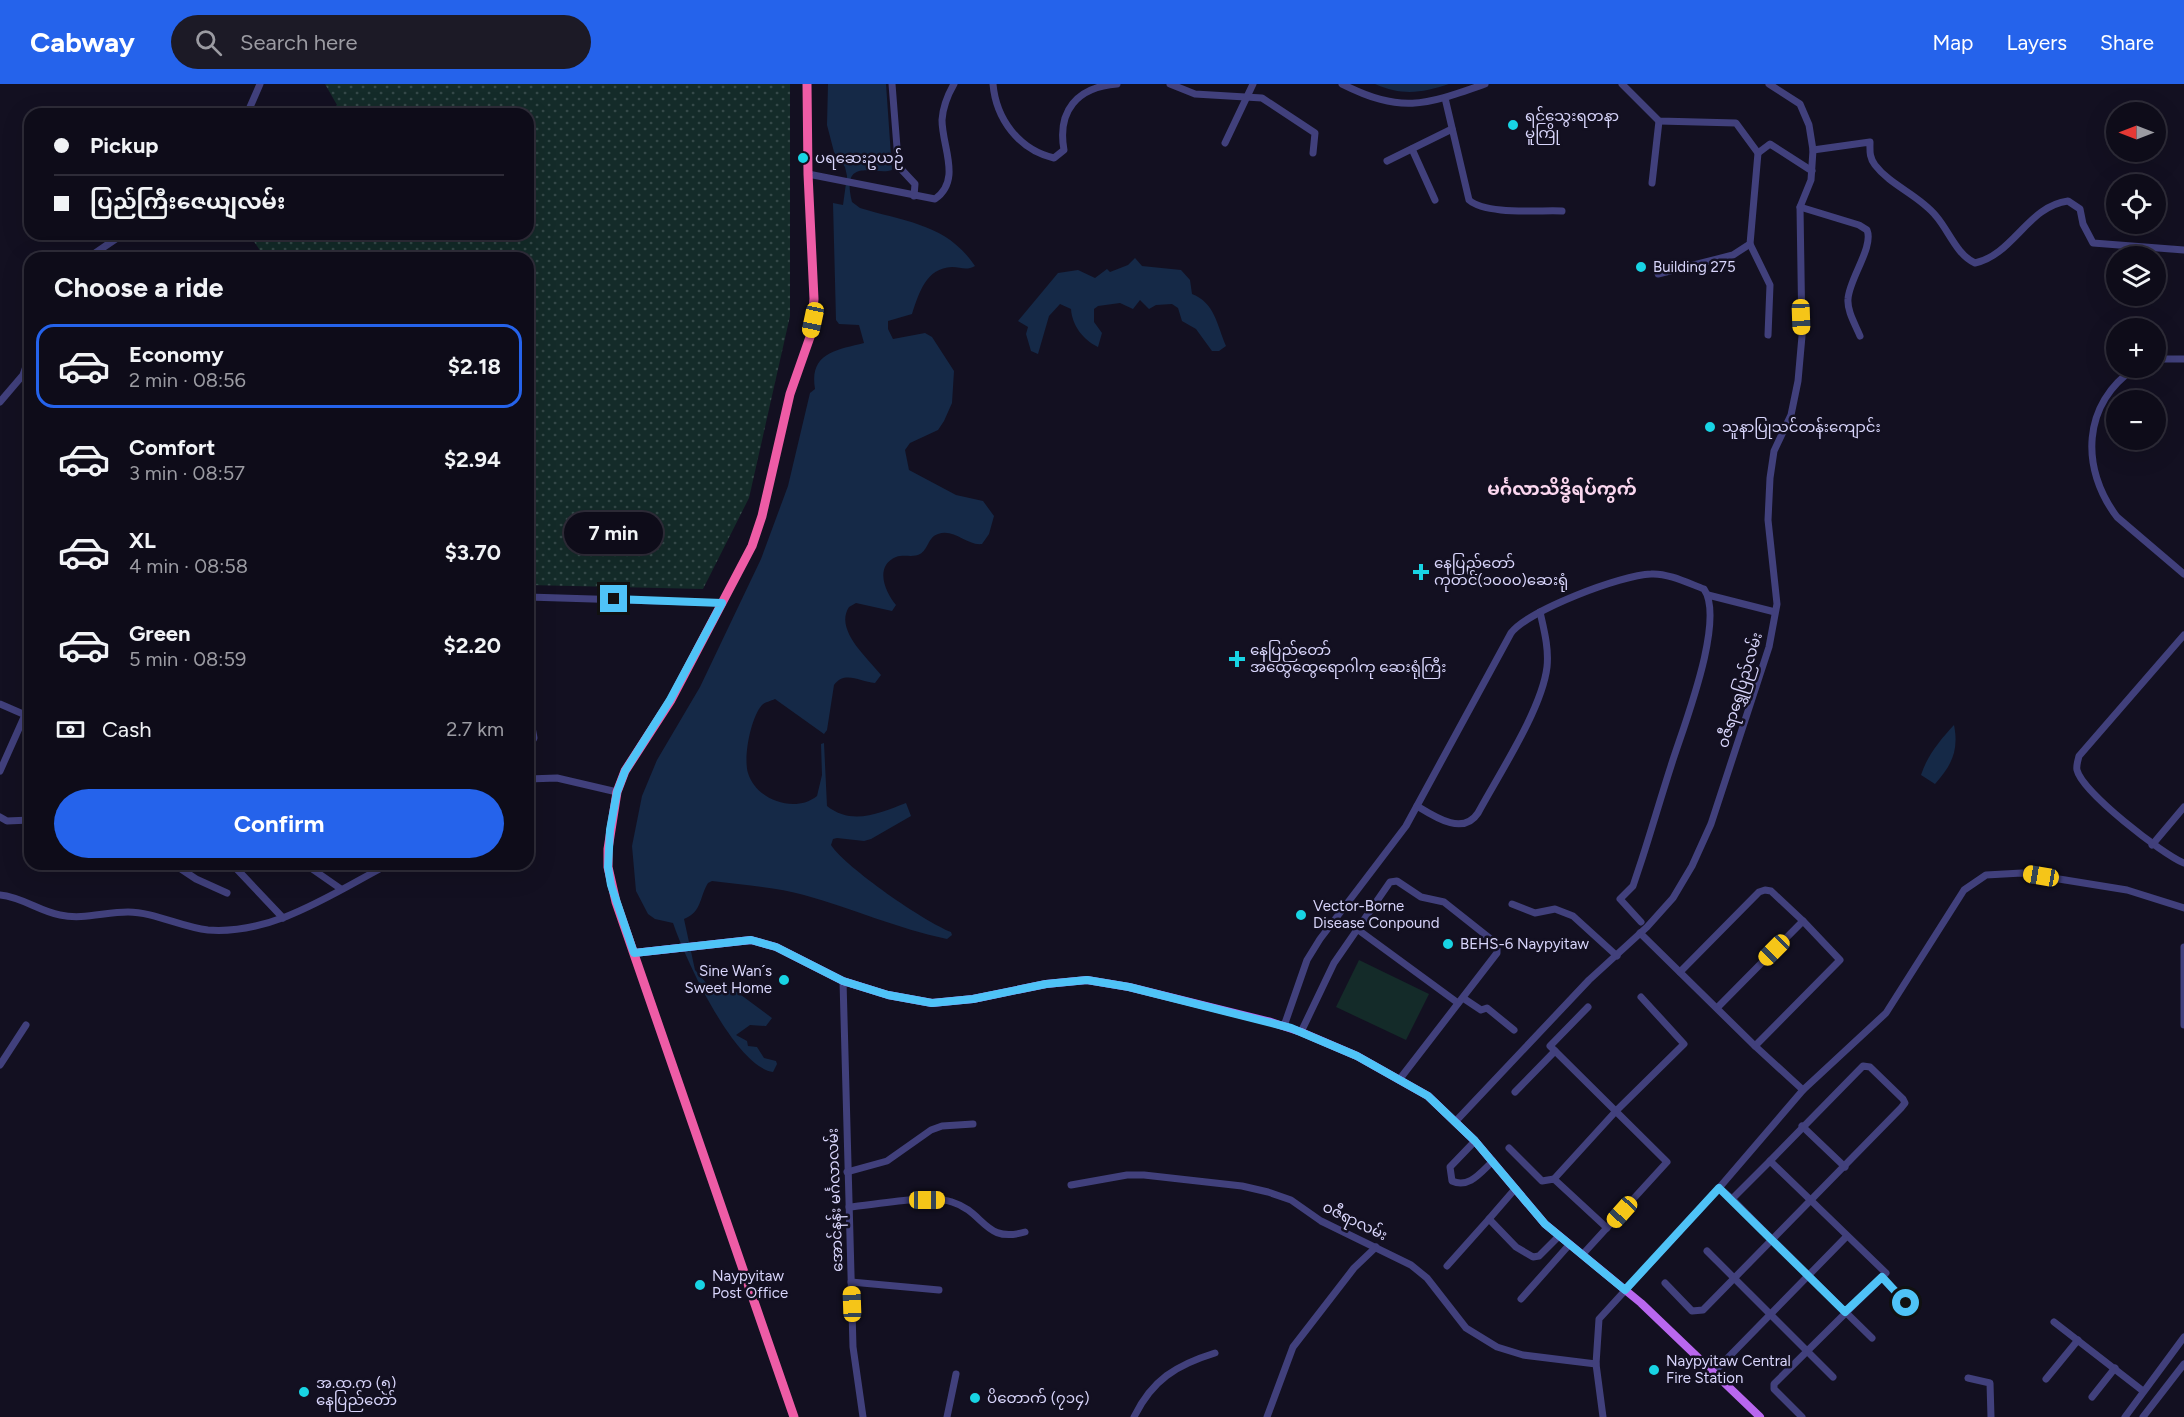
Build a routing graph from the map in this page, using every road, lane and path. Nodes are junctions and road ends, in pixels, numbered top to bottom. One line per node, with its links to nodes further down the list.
1 (260, 84): 16 (street)
2 (807, 84): 26 (highway)
3 (892, 84): 28 (street)
4 (954, 84): 28 (street)
5 (993, 84): 13 (street)
6 (1117, 84): 13 (street)
7 (1170, 84): 14 (street)
8 (1254, 84): 14 (street)
9 (1342, 84): 15 (street)
10 (1484, 84): 15 (street)
11 (1622, 84): 17 (street)
12 (1769, 84): 21 (street, ဝဇီရာရွှေပြည်လမ်း)
13 (1094, 86)
14 (1250, 97): 19 (street); 22 (street)
15 (1445, 98): 18 (street)
16 (250, 108)
17 (1659, 121): 23 (street); 27 (street)
18 (1452, 129): 20 (street); 31 (street)
19 (1225, 143)
20 (1412, 149): 24 (street); 29 (street)
21 (1813, 150): 25 (street, ဝဇီရာရွှေပြည်လမ်း); 34 (street)
22 (1313, 153)
23 (1758, 153): 25 (street); 33 (street)
24 (1387, 161)
25 (1812, 171): 30 (street, ဝဇီရာရွှေပြည်လမ်း)
26 (808, 174): 28 (street); 47 (highway)
27 (1652, 183)
28 (914, 196)
29 (1435, 200)
30 (1800, 207): 38 (street); 49 (street, ဝဇီရာရွှေပြည်လမ်း)
31 (1562, 211)
32 (114, 240): 35 (street)
33 (1750, 244): 36 (street); 37 (street)
34 (2184, 250)
35 (97, 252)
36 (1658, 274)
37 (1768, 335)
38 (1860, 336)
39 (2166, 359): 40 (street)
40 (2184, 359)
41 (24, 372): 43 (street)
42 (2123, 378): 44 (street)
43 (0, 402)
44 (2184, 574)
45 (1708, 595): 48 (street); 49 (street); 74 (street)
46 (534, 597): 47 (street)
47 (722, 603): 56 (highway)
48 (1540, 612): 57 (street); 57 (street)
49 (1775, 612): 76 (street, ဝဇီရာရွှေပြည်လမ်း)
50 (2184, 635): 61 (street)
51 (0, 704): 52 (street)
52 (24, 715)
53 (24, 722): 54 (street)
54 (0, 771)
55 (534, 779): 56 (street)
56 (617, 792): 78 (highway)
57 (1417, 806): 88 (street)
58 (2184, 807): 61 (street)
59 (0, 817): 60 (street)
60 (24, 820)
61 (2152, 845): 62 (street)
62 (2184, 863)
63 (182, 870): 68 (street)
64 (238, 870): 72 (street)
65 (314, 870): 67 (street)
66 (377, 870): 67 (street)
67 (341, 889): 72 (street)
68 (227, 893)
69 (0, 895): 72 (street)
70 (1512, 904): 79 (street)
71 (2184, 908): 95 (street)
72 (283, 918)
73 (1803, 921): 80 (street); 85 (street); 91 (street)
74 (1641, 922)
75 (1357, 929): 83 (street); 83 (street); 90 (street)
76 (1640, 933): 79 (street, ဝဇီရာရွှေပြည်လမ်း); 80 (street)
77 (2184, 947): 87 (street)
78 (634, 953): 81 (main road); 154 (highway)
79 (1617, 956): 98 (street, ဝဇီရာရွှေပြည်လမ်း)
80 (1680, 972): 85 (street)
81 (843, 981): 88 (main road); 106 (street, အောင်နန်း မင်္ဂလာလမ်း)
82 (1641, 997): 97 (street)
83 (1460, 1001): 89 (street); 94 (street)
84 (1588, 1006): 92 (street)
85 (1717, 1008): 91 (street)
86 (26, 1025): 93 (street)
87 (2184, 1025)
88 (1284, 1026): 90 (main road)
89 (1514, 1030)
90 (1301, 1032): 94 (main road)
91 (1755, 1046): 95 (street)
92 (1555, 1052): 96 (street); 97 (street)
93 (0, 1065)
94 (1399, 1080): 98 (main road)
95 (1803, 1090): 109 (street)
96 (1515, 1092)
97 (1616, 1112): 107 (street); 115 (street)
98 (1455, 1122): 101 (main road)
99 (973, 1124): 106 (street)
100 (1802, 1126): 104 (street); 105 (street); 105 (street)
101 (1475, 1141): 103 (main road); 103 (street)
102 (1509, 1148): 107 (street)
103 (1493, 1161): 110 (main road)
104 (1770, 1161): 111 (street); 112 (street)
105 (1845, 1167): 112 (street)
106 (847, 1172): 113 (street, အောင်နန်း မင်္ဂလာလမ်း)
107 (1554, 1179): 115 (street)
108 (1071, 1185): 121 (street, ဝဇီရာလမ်း)
109 (1719, 1188): 111 (street); 131 (street)
110 (1515, 1189): 114 (street); 117 (main road)
111 (1732, 1199): 119 (street)
112 (1812, 1202): 118 (street); 119 (street)
113 (849, 1207): 116 (street); 128 (street, အောင်နန်း မင်္ဂလာလမ်း)
114 (1489, 1219): 117 (street); 124 (street)
115 (1607, 1228): 123 (street)
116 (1025, 1232)
117 (1559, 1236): 120 (main road)
118 (1846, 1237): 125 (street); 126 (street)
119 (1773, 1241): 125 (street); 127 (street)
120 (1569, 1245): 123 (main road); 132 (street)
121 (1376, 1247): 142 (street, ဝဇီရာလမ်း); 158 (street)
122 (1707, 1251): 127 (street)
123 (1583, 1254): 131 (main road)
124 (1447, 1266)
125 (1808, 1276): 134 (street); 135 (street)
126 (1882, 1277): 133 (street); 134 (street)
127 (1735, 1280): 129 (street); 135 (street)
128 (851, 1282): 130 (street); 155 (street, အောင်နန်း မင်္ဂလာလမ်း)
129 (1665, 1283)
130 (939, 1290)
131 (1625, 1290): 142 (street); 145 (main road)
132 (1521, 1299)
133 (1906, 1303)
134 (1845, 1312): 138 (street); 140 (street)
135 (1769, 1315): 140 (street); 145 (street)
136 (2054, 1322): 139 (street)
137 (2184, 1337): 150 (street)
138 (1872, 1338)
139 (2078, 1340): 144 (street); 149 (street)
140 (1806, 1351): 147 (street); 161 (street)
141 (1215, 1353): 157 (street)
142 (1596, 1364): 159 (street)
143 (2184, 1364): 153 (street)
144 (2115, 1368): 150 (street); 151 (street)
145 (1713, 1373): 160 (main road)
146 (956, 1374): 156 (street)
147 (1833, 1377)
148 (1968, 1378): 162 (street)
149 (2046, 1379)
150 (2143, 1391): 152 (street)
151 (2092, 1397)
152 (2138, 1398): 153 (street); 163 (street)
153 (2150, 1407): 164 (street)
154 (794, 1417)
155 (863, 1417)
156 (948, 1417)
157 (1134, 1417)
158 (1267, 1417)
159 (1603, 1417)
160 (1760, 1417)
161 (1802, 1417)
162 (1991, 1417)
163 (2125, 1417)
164 (2143, 1417)

